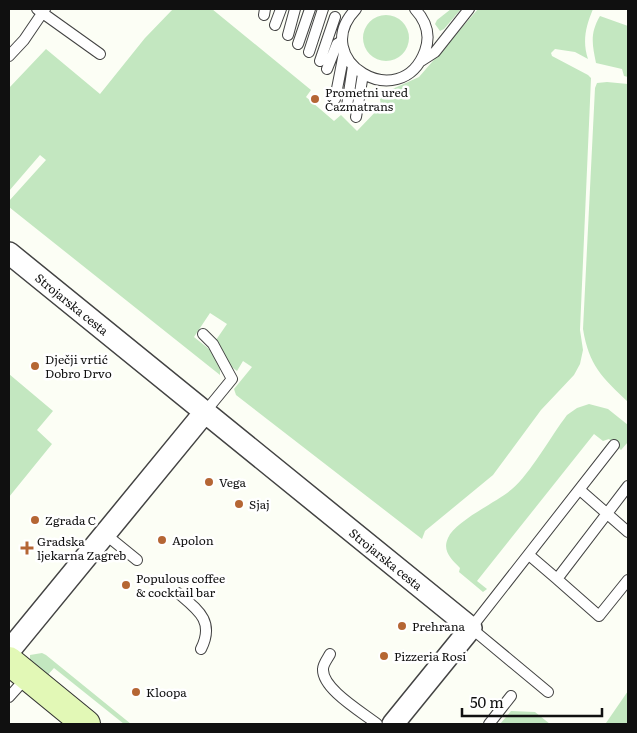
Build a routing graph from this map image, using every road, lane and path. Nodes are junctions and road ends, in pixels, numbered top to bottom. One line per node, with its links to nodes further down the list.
1 (281, 9): 11 (lane)
2 (295, 9): 12 (lane)
3 (310, 9): 14 (lane)
4 (324, 9): 9 (lane); 15 (lane)
5 (356, 9): 10 (lane)
6 (415, 9): 20 (lane)
7 (469, 9): 20 (lane)
8 (42, 10): 17 (lane); 18 (lane)
9 (335, 17): 10 (lane); 19 (lane)
10 (344, 24): 13 (lane)
11 (275, 25)
12 (288, 35)
13 (342, 41): 16 (lane); 22 (lane)
14 (298, 44)
15 (309, 52)
16 (344, 53): 21 (lane); 24 (lane)
17 (100, 54)
18 (9, 56)
19 (320, 62)
20 (420, 62): 23 (lane)
21 (353, 66): 23 (lane); 25 (lane)
22 (328, 69)
23 (363, 74): 26 (lane)
24 (335, 99)
25 (347, 106)
26 (356, 117)
27 (9, 253): 29 (street, Strojarska cesta)
28 (203, 334): 29 (lane)
29 (205, 412): 35 (street); 41 (street, Strojarska cesta)
30 (614, 445): 32 (lane)
31 (628, 486): 33 (lane)
32 (580, 490): 33 (lane); 36 (lane)
33 (607, 514): 34 (lane); 38 (lane)
34 (628, 532)
35 (105, 534): 37 (lane); 43 (street)
36 (530, 555): 38 (lane); 41 (lane)
37 (138, 560)
38 (557, 579): 39 (lane)
39 (628, 580)
40 (178, 593): 42 (lane)
41 (471, 628): 46 (lane); 51 (street)
42 (201, 649)
43 (9, 651)
44 (330, 654): 50 (lane)
45 (18, 669): 48 (lane); 49 (street)
46 (548, 692)
47 (511, 696): 52 (lane)
48 (9, 697)
49 (86, 724)
50 (377, 724)
51 (393, 724)
52 (489, 724)

